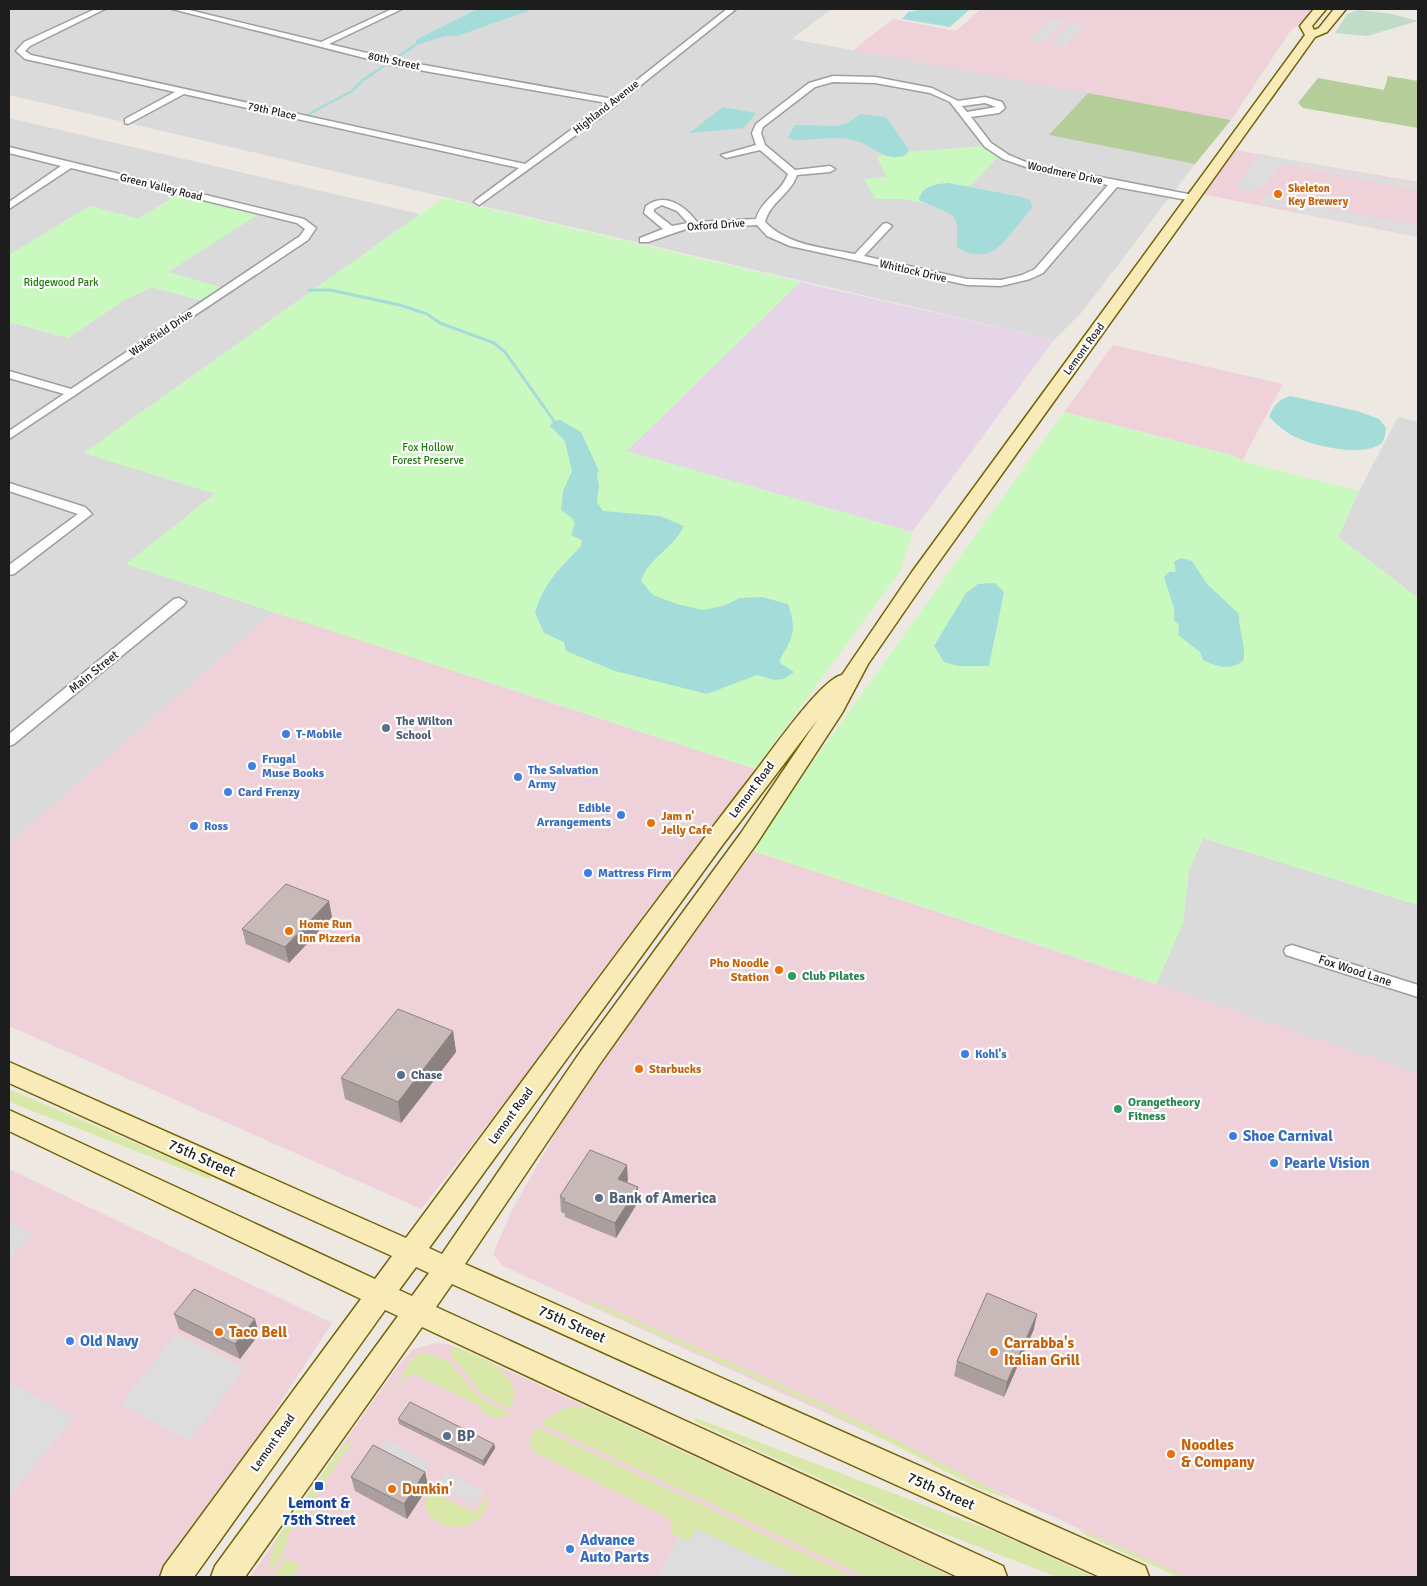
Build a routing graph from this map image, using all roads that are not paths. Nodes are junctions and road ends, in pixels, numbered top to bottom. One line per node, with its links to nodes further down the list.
1 (101, 9): 9 (street, 79th Place)
2 (176, 9): 8 (street, 80th Street)
3 (398, 9): 8 (street)
4 (732, 9): 10 (street, Highland Avenue)
5 (1320, 9): 7 (main road, Lemont Road)
6 (1340, 9): 7 (main road, Lemont Road)
7 (1311, 35): 22 (main road, Lemont Road)
8 (323, 44): 10 (street, 80th Street)
9 (183, 91): 13 (street); 18 (street, 79th Place)
10 (614, 102): 18 (street, Highland Avenue)
11 (958, 104): 12 (street, Woodmere Drive); 12 (street); 14 (street, Woodmere Drive)
12 (967, 115): 21 (street, Woodmere Drive)
13 (128, 121)
14 (761, 146): 16 (street); 20 (street)
15 (9, 150): 17 (street, Green Valley Road)
16 (726, 155)
17 (70, 164): 24 (street); 28 (street, Green Valley Road)
18 (526, 167): 23 (street, Highland Avenue)
19 (830, 168): 20 (street)
20 (793, 173): 25 (street)
21 (1115, 183): 22 (street, Woodmere Drive); 31 (street, Whitlock Drive)
22 (1193, 198): 38 (main road, Lemont Road)
23 (479, 202)
24 (9, 206)
25 (760, 222): 26 (street, Oxford Drive); 31 (street, Whitlock Drive)
26 (694, 225): 29 (street, Oxford Drive); 29 (street)
27 (887, 226): 31 (street)
28 (311, 228): 33 (street, Wakefield Drive)
29 (669, 230): 30 (street, Oxford Drive)
30 (644, 240)
31 (857, 258)
32 (9, 374): 33 (street)
33 (73, 393): 34 (street, Wakefield Drive)
34 (9, 436)
35 (9, 487): 36 (street)
36 (9, 571)
37 (179, 602): 39 (street, Main Street)
38 (858, 663): 44 (main road, Lemont Road); 45 (main road, Lemont Road)
39 (9, 741)
40 (1292, 951): 41 (street, Fox Wood Lane)
41 (1418, 991)
42 (9, 1072): 44 (main road, 75th Street)
43 (9, 1120): 46 (main road)
44 (412, 1252): 45 (main road, 75th Street); 46 (main road, Lemont Road)
45 (447, 1268): 47 (main road, Lemont Road); 51 (main road, 75th Street)
46 (381, 1295): 47 (main road); 48 (main road, Lemont Road)
47 (417, 1312): 49 (main road, Lemont Road); 50 (main road)
48 (175, 1577)
49 (226, 1577)
50 (992, 1577)
51 (1134, 1577)

